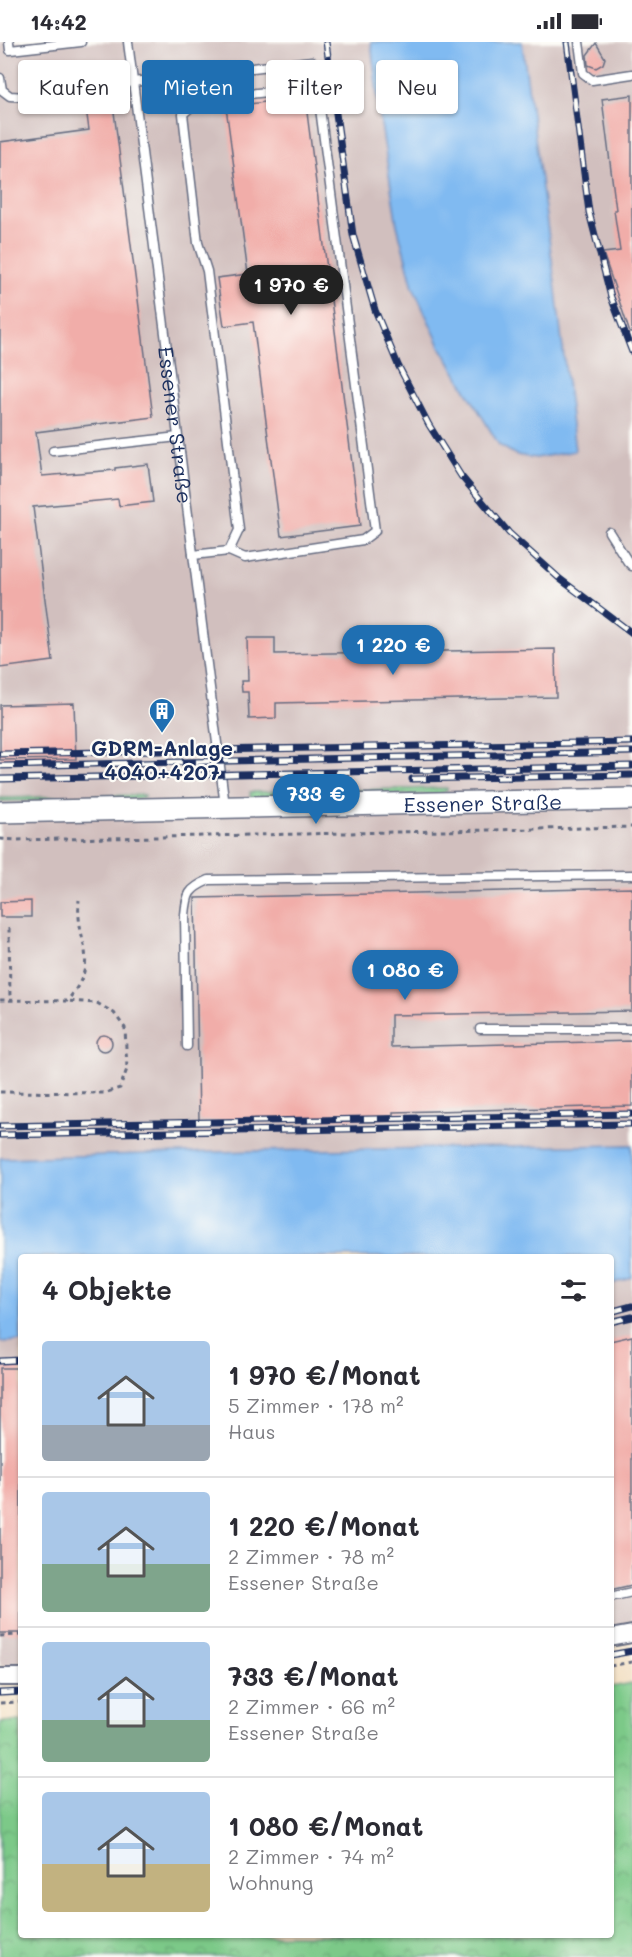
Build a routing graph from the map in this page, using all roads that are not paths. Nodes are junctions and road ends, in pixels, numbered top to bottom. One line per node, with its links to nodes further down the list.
1 (9, 42): 2 (lane)
2 (81, 42)
3 (128, 42): 8 (lane, Essener Straße)
4 (579, 42): 6 (lane)
5 (266, 66): 8 (lane)
6 (632, 74)
7 (0, 78): 8 (lane)
8 (133, 82): 9 (lane, Essener Straße)
9 (178, 436): 10 (lane); 13 (lane, Essener Straße)
10 (53, 451)
11 (609, 532): 14 (lane)
12 (229, 551): 12 (lane); 13 (lane)
13 (193, 555): 16 (lane, Essener Straße)
14 (632, 566)
15 (632, 799): 16 (street, Essener Straße)
16 (225, 807): 17 (street, Essener Straße)
17 (0, 812)
18 (632, 875): 21 (lane)
19 (480, 1029): 20 (lane)
20 (632, 1029)
21 (187, 1046)
22 (632, 1592): 23 (lane)
23 (614, 1596)
24 (632, 1634): 25 (street)
25 (614, 1637)
26 (0, 1677): 27 (street)
27 (18, 1677)

